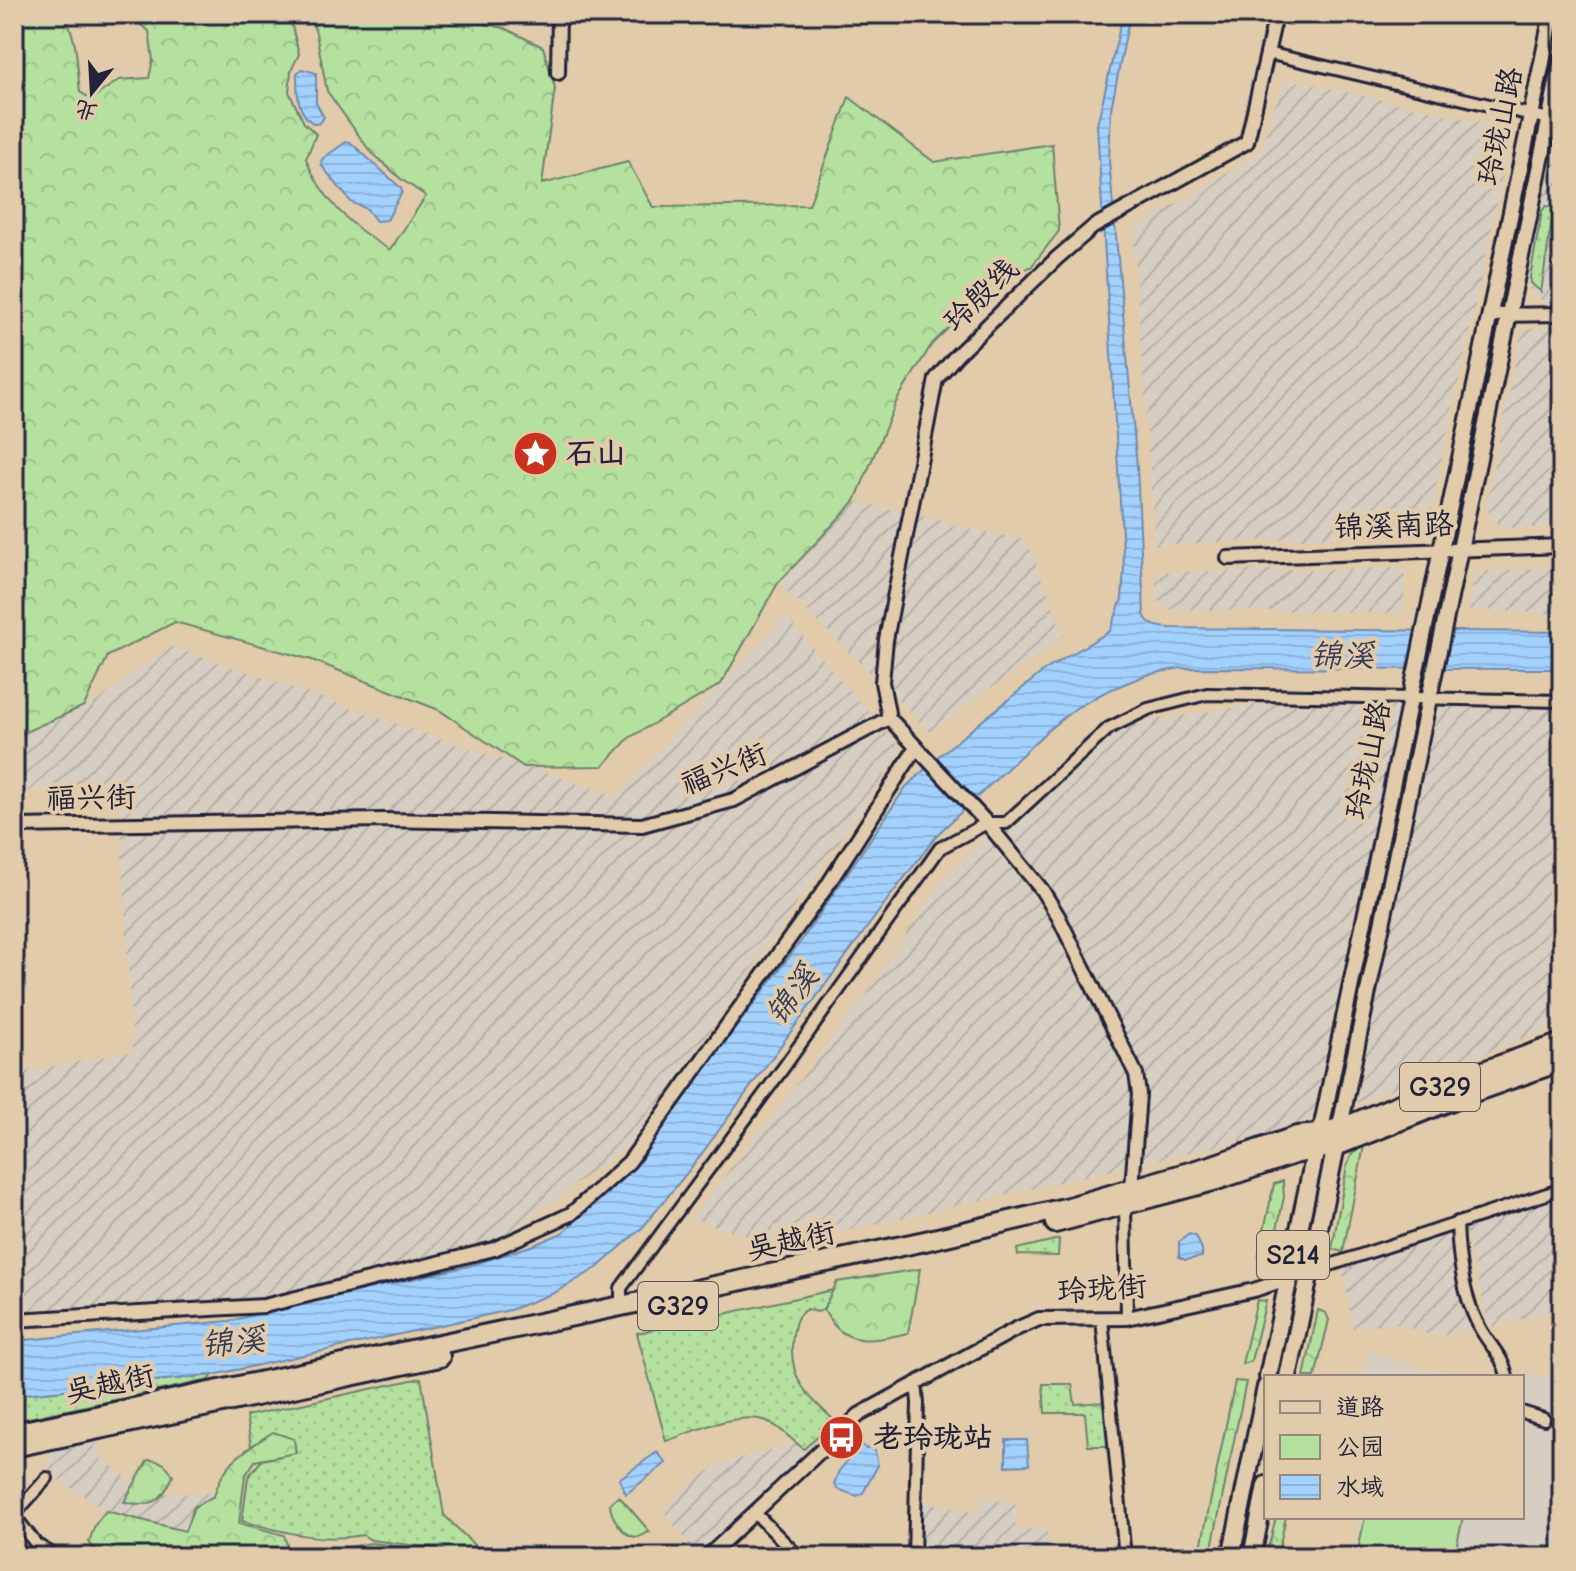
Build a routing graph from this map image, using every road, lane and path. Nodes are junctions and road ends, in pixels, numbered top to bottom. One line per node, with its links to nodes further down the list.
1 (559, 14): 6 (street)
2 (1276, 14): 4 (street, 玲殷线)
3 (1552, 14): 7 (main road, 玲珑山路)
4 (1267, 53): 7 (street); 19 (street, 玲殷线)
5 (1562, 59): 8 (main road, 玲珑山路)
6 (558, 73)
7 (1531, 116): 8 (street); 10 (main road, 玲珑山路)
8 (1556, 121): 11 (main road, 玲珑山路)
9 (1562, 314): 11 (street)
10 (1490, 315): 11 (street); 14 (main road, 玲珑山路)
11 (1508, 315): 13 (main road, 玲珑山路)
12 (1562, 546): 13 (street, 锦溪南路)
13 (1460, 549): 14 (street, 锦溪南路); 17 (main road, 玲珑山路)
14 (1441, 550): 15 (street, 锦溪南路); 16 (main road, 玲珑山路)
15 (1228, 558)
16 (1410, 696): 17 (street); 21 (street); 26 (main road, 玲珑山路)
17 (1429, 697): 18 (street); 25 (main road, 玲珑山路)
18 (1562, 701)
19 (889, 718): 20 (street); 22 (street, 福兴街)
20 (916, 748): 21 (street); 36 (street)
21 (987, 823): 29 (street); 33 (street)
22 (14, 826)
23 (1562, 1043): 25 (highway, 吴越街 / G329)
24 (1562, 1061): 27 (highway, 吴越街 / G329)
25 (1340, 1127): 26 (highway, 吴越街 / G329); 27 (main road, 玲珑山路)
26 (1318, 1142): 27 (highway, 吴越街 / G329); 29 (highway, 吴越街 / G329); 32 (main road, 玲珑山路 / S214)
27 (1336, 1146): 31 (main road, 玲珑山路 / S214)
28 (1562, 1189): 30 (street, 玲珑街)
29 (1129, 1196): 33 (highway, 吴越街 / G329); 34 (street); 45 (highway, 吴越街 / G329)
30 (1457, 1222): 31 (street, 玲珑街); 39 (street)
31 (1309, 1272): 32 (street, 玲珑街); 38 (main road, 玲珑山路 / S214)
32 (1288, 1280): 34 (street, 玲珑街); 37 (main road, 玲珑山路 / S214)
33 (621, 1306): 44 (highway, 吴越街 / G329)
34 (1127, 1318): 35 (street, 玲珑街)
35 (1102, 1319): 40 (street, 玲珑街); 54 (street)
36 (14, 1320)
37 (1268, 1375)
38 (1288, 1375)
39 (1506, 1375)
40 (916, 1383): 48 (street, 玲珑街); 53 (street)
41 (1264, 1397): 55 (main road)
42 (1524, 1413): 43 (street)
43 (1544, 1419)
44 (14, 1433)
45 (14, 1447)
46 (47, 1478): 49 (street)
47 (1264, 1495): 56 (main road)
48 (754, 1512): 51 (street, 玲珑街); 52 (street)
49 (14, 1515): 50 (street)
50 (57, 1557)
51 (707, 1557)
52 (799, 1557)
53 (914, 1557)
54 (1125, 1557)
55 (1231, 1557)
56 (1252, 1557)

